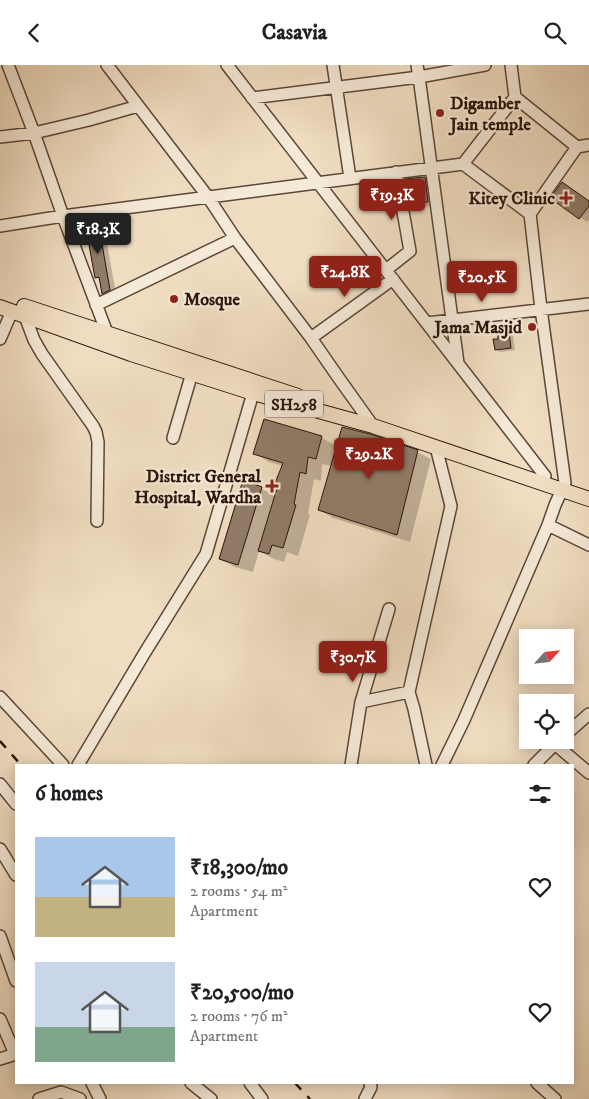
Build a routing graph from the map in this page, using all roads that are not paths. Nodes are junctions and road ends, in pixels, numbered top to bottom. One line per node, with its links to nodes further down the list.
1 (8, 65): 12 (street)
2 (107, 65): 11 (street)
3 (227, 65): 10 (street)
4 (333, 65): 8 (street)
5 (485, 65): 7 (street)
6 (511, 65): 9 (street)
7 (418, 71): 8 (street); 17 (street)
8 (337, 87): 10 (street); 19 (street)
9 (515, 97): 15 (street); 16 (street)
10 (252, 98): 20 (street)
11 (138, 106): 12 (street); 21 (street)
12 (34, 133): 13 (street); 23 (street)
13 (0, 137)
14 (589, 145): 15 (street)
15 (577, 147): 22 (street)
16 (463, 163): 17 (street); 22 (street)
17 (431, 168): 18 (street); 33 (street)
18 (396, 172): 19 (street); 26 (street)
19 (350, 178): 20 (street)
20 (318, 182): 21 (street); 26 (street)
21 (208, 197): 23 (street); 25 (street)
22 (530, 214): 31 (street)
23 (63, 216): 24 (street); 29 (street)
24 (0, 226)
25 (235, 238): 29 (street); 36 (street)
26 (390, 275): 34 (street); 36 (street)
27 (0, 297): 35 (main road, SH258)
28 (589, 304): 31 (street)
29 (96, 305): 35 (street)
30 (6, 309): 32 (main road, SH258); 37 (street)
31 (541, 309): 33 (street); 45 (street)
32 (25, 316): 39 (main road, SH258); 48 (street)
33 (452, 320): 34 (street); 38 (street)
34 (427, 323): 38 (street)
35 (107, 333): 41 (main road, SH258)
36 (311, 338): 41 (street)
37 (0, 339)
38 (458, 364): 44 (street)
39 (192, 373): 40 (main road, SH258); 42 (street)
40 (253, 393): 41 (main road, SH258); 60 (street)
41 (370, 421): 43 (main road, SH258); 44 (main road, SH258)
42 (173, 438)
43 (436, 447): 45 (main road, SH258); 52 (street)
44 (546, 476): 45 (main road, SH258)
45 (563, 486): 46 (main road, SH258); 47 (main road, SH258); 49 (street)
46 (589, 490)
47 (589, 499)
48 (96, 521)
49 (548, 525): 50 (street); 63 (street)
50 (589, 545)
51 (389, 609): 54 (street)
52 (409, 692): 54 (street); 62 (street)
53 (0, 697): 59 (street)
54 (361, 702): 61 (street)
55 (589, 714): 56 (street)
56 (574, 727)
57 (550, 749): 64 (street)
58 (564, 749): 65 (street)
59 (62, 764)
60 (80, 764)
61 (351, 764)
62 (426, 764)
63 (442, 764)
64 (535, 764)
65 (589, 773)
66 (0, 785): 67 (street)
67 (15, 803)
68 (0, 849): 69 (street)
69 (15, 873)
70 (0, 936): 71 (street)
71 (15, 978)
72 (0, 1019): 73 (street)
73 (15, 1052)
74 (15, 1054): 75 (street)
75 (0, 1059)
76 (92, 1084): 85 (street)
77 (192, 1084): 86 (street)
78 (251, 1084): 82 (street)
79 (370, 1084): 87 (street)
80 (538, 1084): 88 (street)
81 (59, 1087): 83 (street); 84 (street)
82 (259, 1098)
83 (39, 1099)
84 (80, 1099)
85 (100, 1099)
86 (211, 1099)
87 (365, 1099)
88 (555, 1099)

